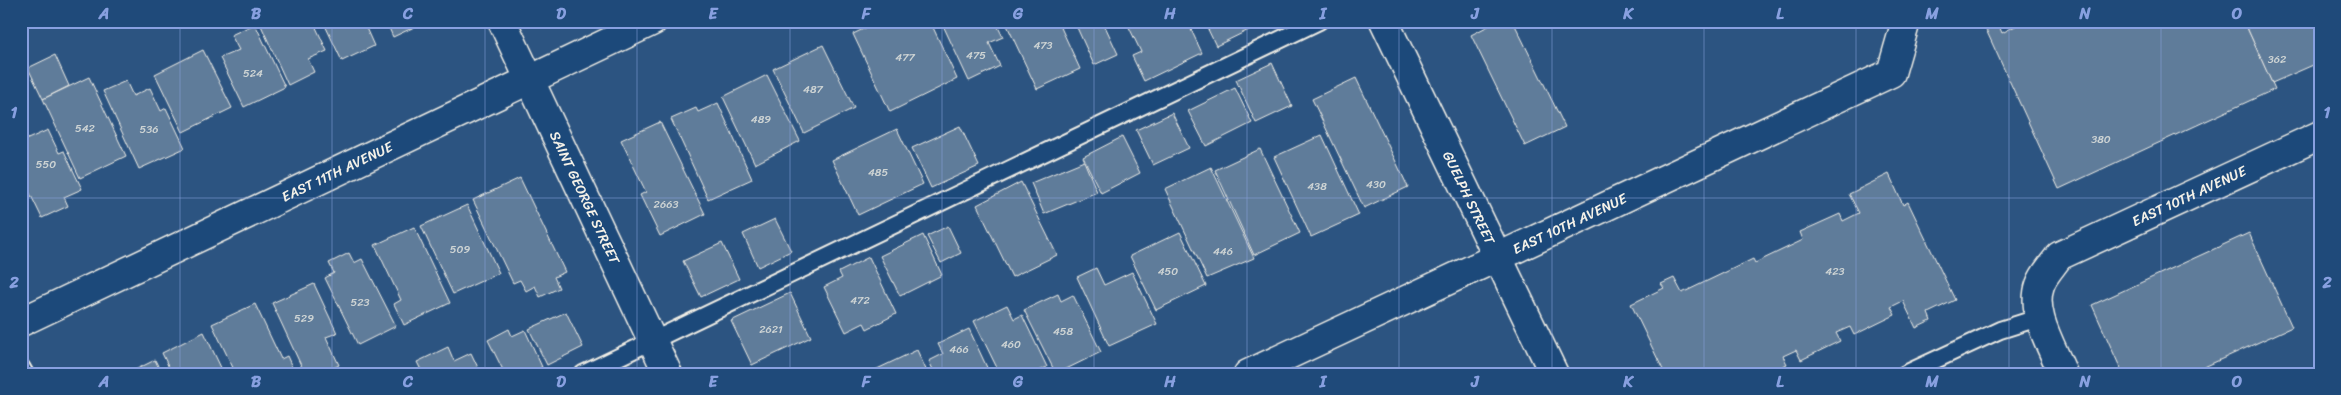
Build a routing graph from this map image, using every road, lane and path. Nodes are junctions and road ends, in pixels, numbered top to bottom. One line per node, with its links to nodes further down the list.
1 (502, 21): 6 (street, SAINT GEORGE STREET)
2 (653, 21): 6 (street, EAST 11TH AVENUE)
3 (1319, 21): 11 (lane)
4 (1384, 21): 8 (street, GUELPH STREET)
5 (1906, 21): 8 (street, EAST 10TH AVENUE)
6 (530, 80): 10 (street, EAST 11TH AVENUE); 11 (street, SAINT GEORGE STREET)
7 (2320, 135): 9 (street, EAST 10TH AVENUE)
8 (1498, 256): 16 (street, EAST 10TH AVENUE); 17 (street, GUELPH STREET)
9 (2041, 317): 18 (lane); 19 (street)
10 (21, 322)
11 (652, 340): 14 (lane); 15 (street, SAINT GEORGE STREET)
12 (21, 367): 13 (lane)
13 (25, 374)
14 (583, 374)
15 (668, 374)
16 (1248, 374)
17 (1554, 374)
18 (1905, 374)
19 (2064, 374)

